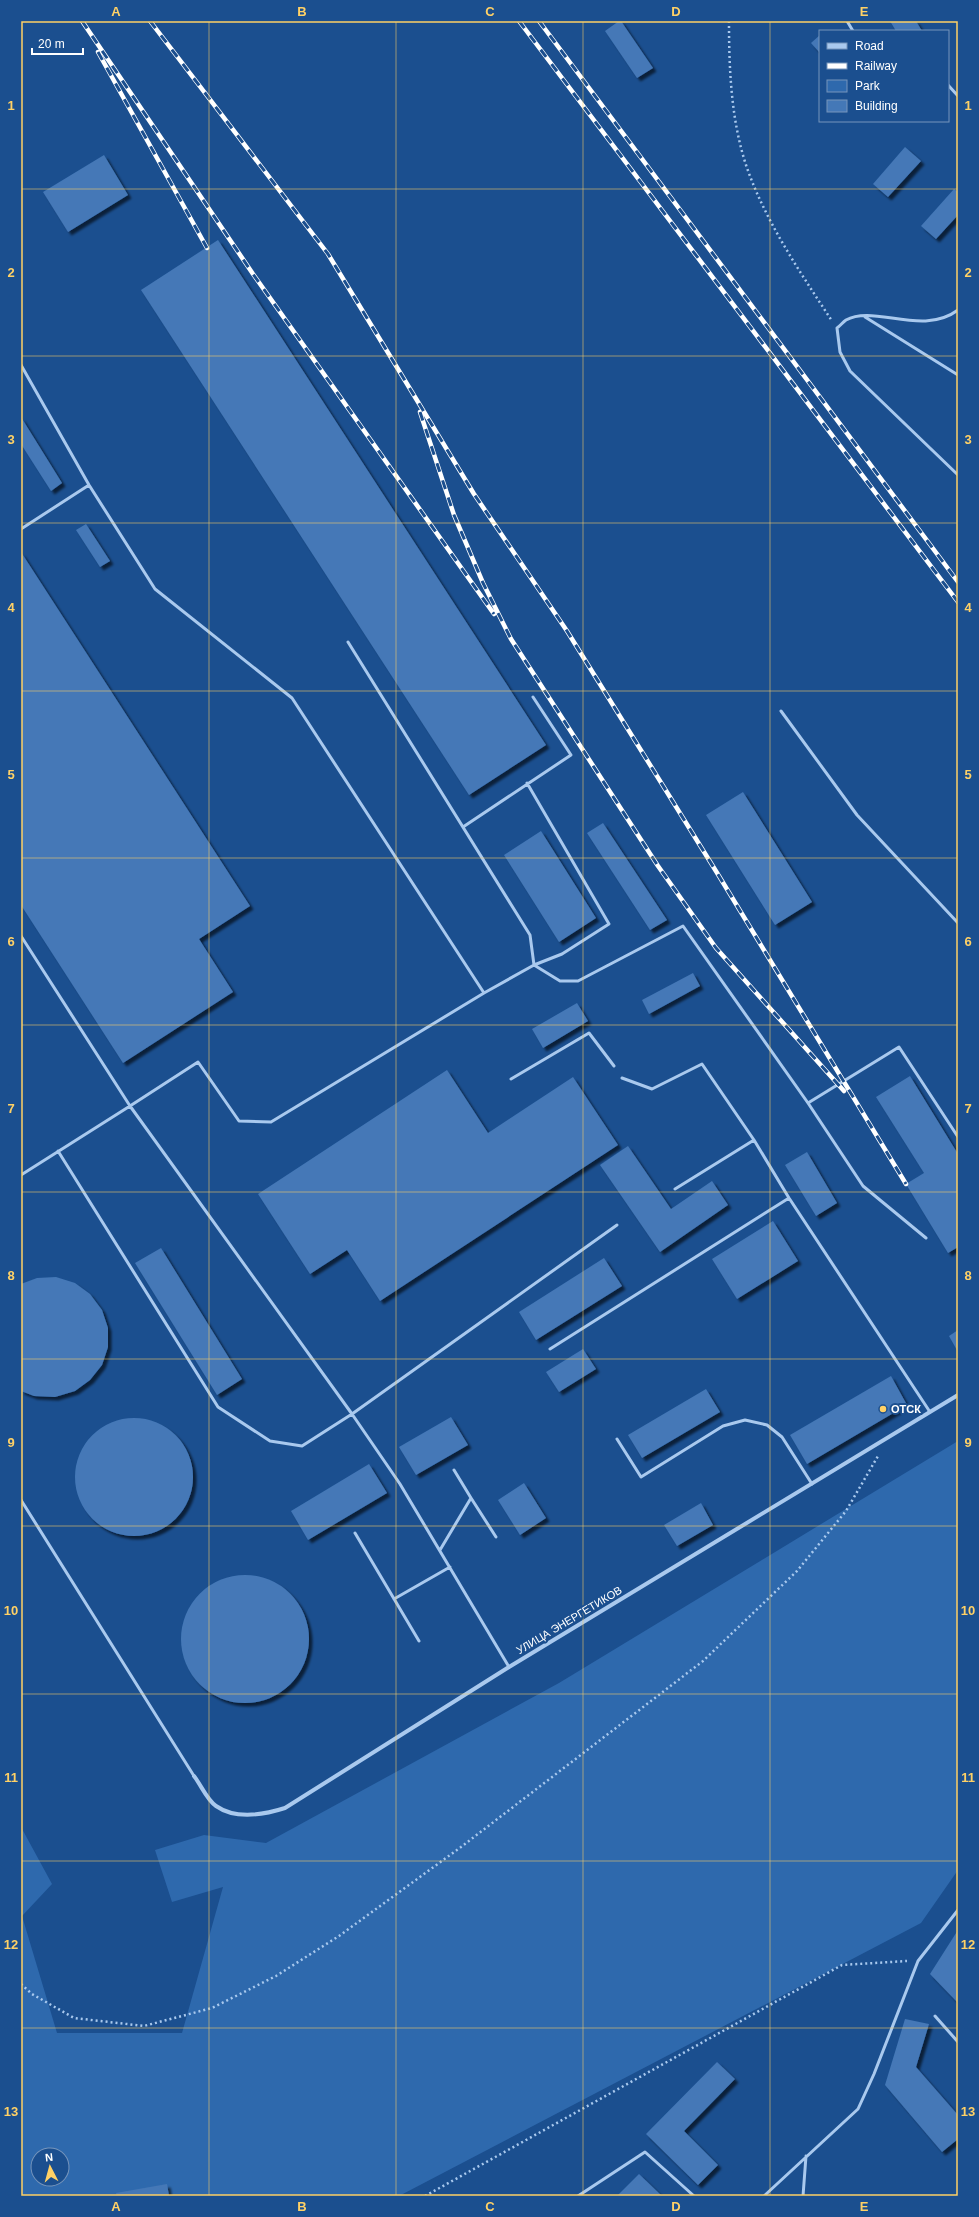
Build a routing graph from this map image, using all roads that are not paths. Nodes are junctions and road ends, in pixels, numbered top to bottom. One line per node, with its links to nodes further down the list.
1 (847, 21): 2 (lane)
2 (852, 30)
3 (949, 86): 4 (lane)
4 (958, 96)
5 (958, 310): 6 (lane)
6 (863, 316): 8 (lane); 9 (lane)
7 (21, 365): 10 (lane)
8 (958, 375)
9 (958, 475)
10 (89, 485): 11 (lane); 20 (lane)
11 (21, 529)
12 (348, 642): 16 (lane)
13 (533, 697): 15 (lane)
14 (781, 710): 17 (lane)
15 (527, 783): 16 (lane); 19 (lane)
16 (463, 827): 19 (lane)
17 (958, 923)
18 (21, 936): 25 (lane)
19 (534, 965): 20 (lane); 24 (lane)
20 (484, 993): 25 (lane)
21 (614, 1066): 22 (lane)
22 (511, 1078)
23 (622, 1078): 27 (lane)
24 (808, 1103): 26 (lane); 33 (lane)
25 (130, 1106): 28 (lane); 37 (lane)
26 (958, 1137)
27 (754, 1140): 30 (lane); 31 (lane)
28 (58, 1151): 29 (lane); 37 (lane)
29 (21, 1175)
30 (675, 1189)
31 (789, 1198): 34 (lane); 36 (lane)
32 (618, 1225): 37 (lane)
33 (926, 1238)
34 (550, 1349)
35 (958, 1395): 36 (street, УЛИЦА ЭНЕРГЕТИКОВ)
36 (930, 1412): 40 (street, УЛИЦА ЭНЕРГЕТИКОВ)
37 (352, 1414): 45 (lane)
38 (617, 1438): 40 (lane)
39 (454, 1470): 41 (lane)
40 (812, 1484): 49 (street, УЛИЦА ЭНЕРГЕТИКОВ)
41 (471, 1498): 44 (lane); 45 (lane)
42 (21, 1500): 50 (lane)
43 (355, 1533): 47 (lane)
44 (496, 1537)
45 (440, 1550): 46 (lane)
46 (450, 1567): 47 (lane); 49 (lane)
47 (394, 1599): 48 (lane)
48 (419, 1641)
49 (509, 1667): 50 (street, УЛИЦА ЭНЕРГЕТИКОВ)
50 (194, 1776)
51 (958, 1910): 54 (lane)
52 (935, 2016): 53 (lane)
53 (958, 2042)
54 (806, 2156): 57 (lane); 58 (lane)
55 (578, 2196): 56 (lane)
56 (694, 2196)
57 (764, 2196)
58 (803, 2196)

